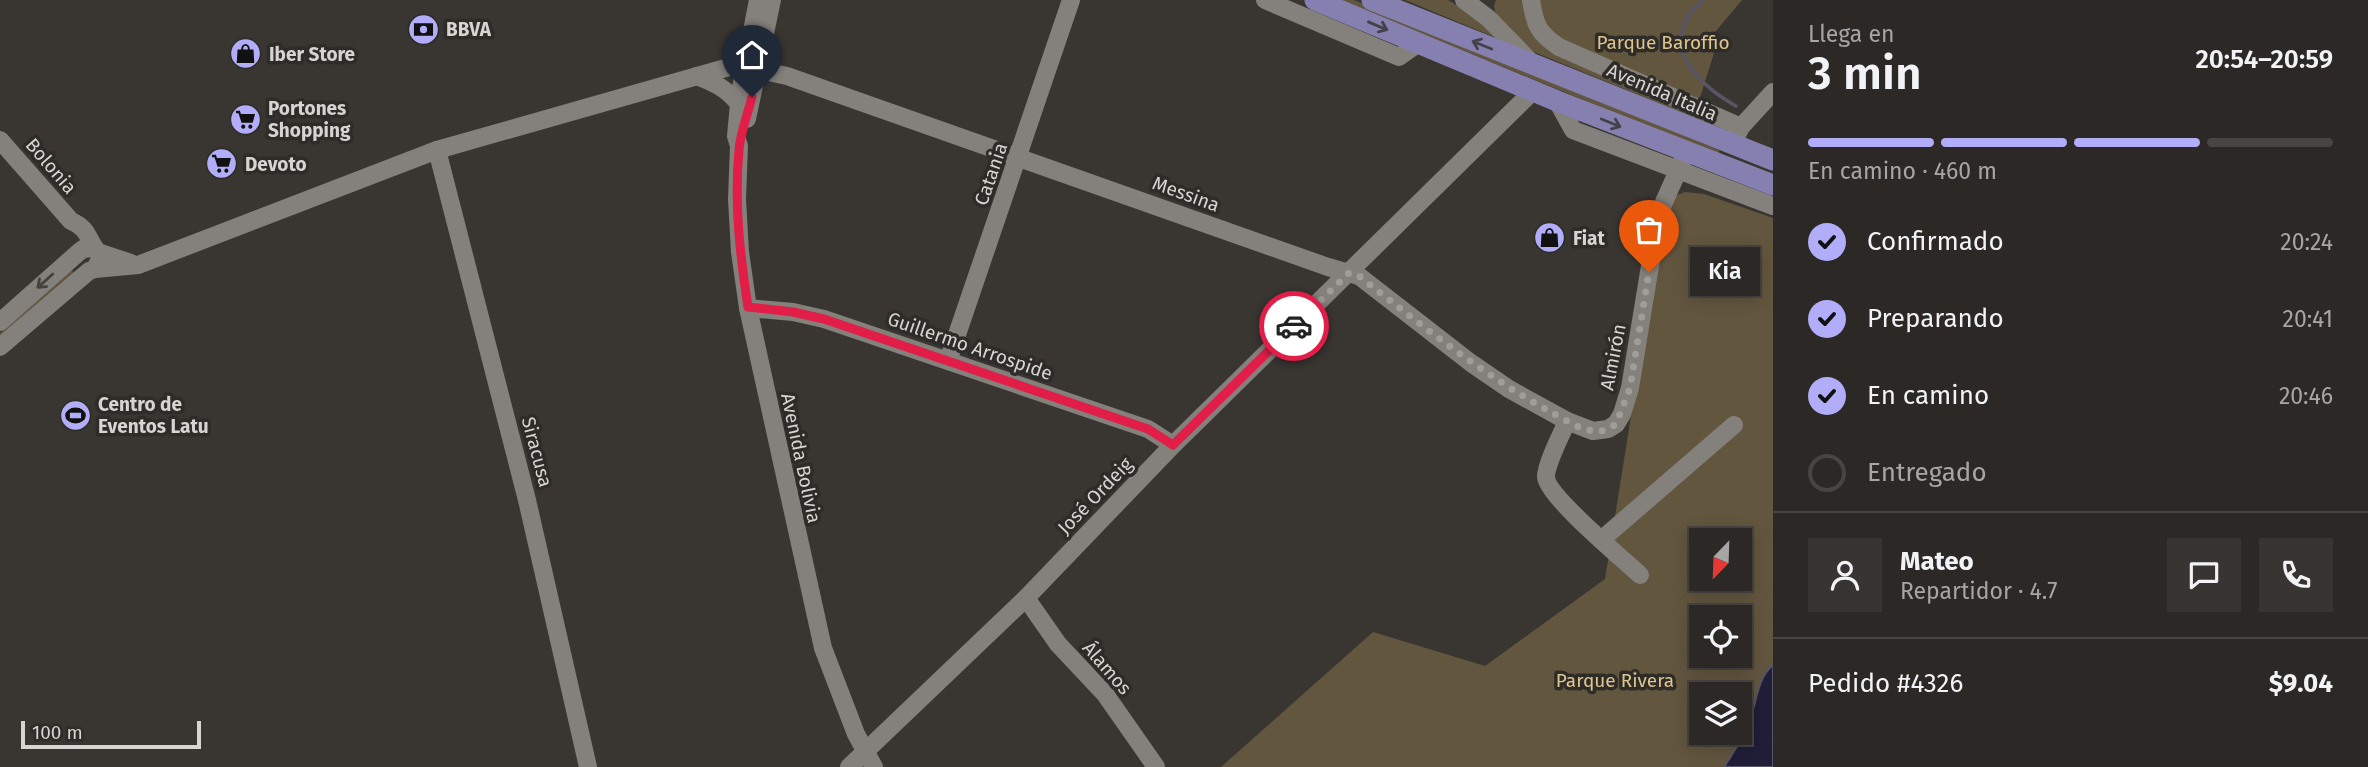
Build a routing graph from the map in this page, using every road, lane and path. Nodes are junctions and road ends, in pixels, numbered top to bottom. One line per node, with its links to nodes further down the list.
1 (758, 0): 12 (street, Avenida Bolivia)
2 (772, 0): 12 (street, Avenida Bolivia)
3 (1071, 0): 23 (street, Catania)
4 (1265, 0): 11 (street)
5 (1315, 0): 11 (main road, one-way to 11)
6 (1372, 0): 13 (main road, Avenida Italia, one-way to 6)
7 (1464, 0): 10 (street, Avenida Italia)
8 (1492, 0): 10 (street)
9 (1531, 0): 19 (street, Avenida Italia)
10 (1488, 18): 13 (street, Avenida Italia)
11 (1419, 43): 15 (main road)
12 (752, 68): 14 (street); 18 (street, Avenida Bolivia); 21 (street, Avenida Bolivia); 23 (street, Messina)
13 (1537, 68): 19 (main road, Avenida Italia)
14 (697, 76): 18 (street); 22 (street)
15 (1533, 91): 17 (main road); 29 (street, José Ordeig)
16 (1773, 92): 19 (street)
17 (1557, 101): 25 (main road, one-way to 25); 25 (street)
18 (739, 104): 21 (street, Avenida Bolivia)
19 (1737, 136): 24 (main road, Avenida Italia)
20 (0, 140): 28 (street, Bolonia)
21 (739, 146): 30 (street, Avenida Bolivia)
22 (437, 150): 28 (street); 41 (street, Siracusa)
23 (1019, 157): 29 (street, Messina); 33 (street, Catania)
24 (1773, 160)
25 (1682, 161): 26 (main road); 27 (street); 34 (street, Almirón)
26 (1773, 185)
27 (1773, 206)
28 (91, 258): 31 (street, one-way to 31); 32 (street)
29 (1349, 273): 34 (street, Messina); 36 (street, José Ordeig)
30 (748, 307): 33 (street, Guillermo Arrospide); 40 (street, Avenida Bolivia)
31 (0, 322)
32 (0, 347)
33 (948, 361): 36 (street, Guillermo Arrospide)
34 (1567, 421): 37 (street)
35 (1734, 425): 37 (street)
36 (1173, 445): 39 (street, José Ordeig)
37 (1601, 540): 38 (street)
38 (1640, 575)
39 (1026, 598): 40 (street, José Ordeig); 43 (street, Álamos)
40 (870, 759): 42 (street, José Ordeig)
41 (588, 767)
42 (849, 767)
43 (1156, 767)

